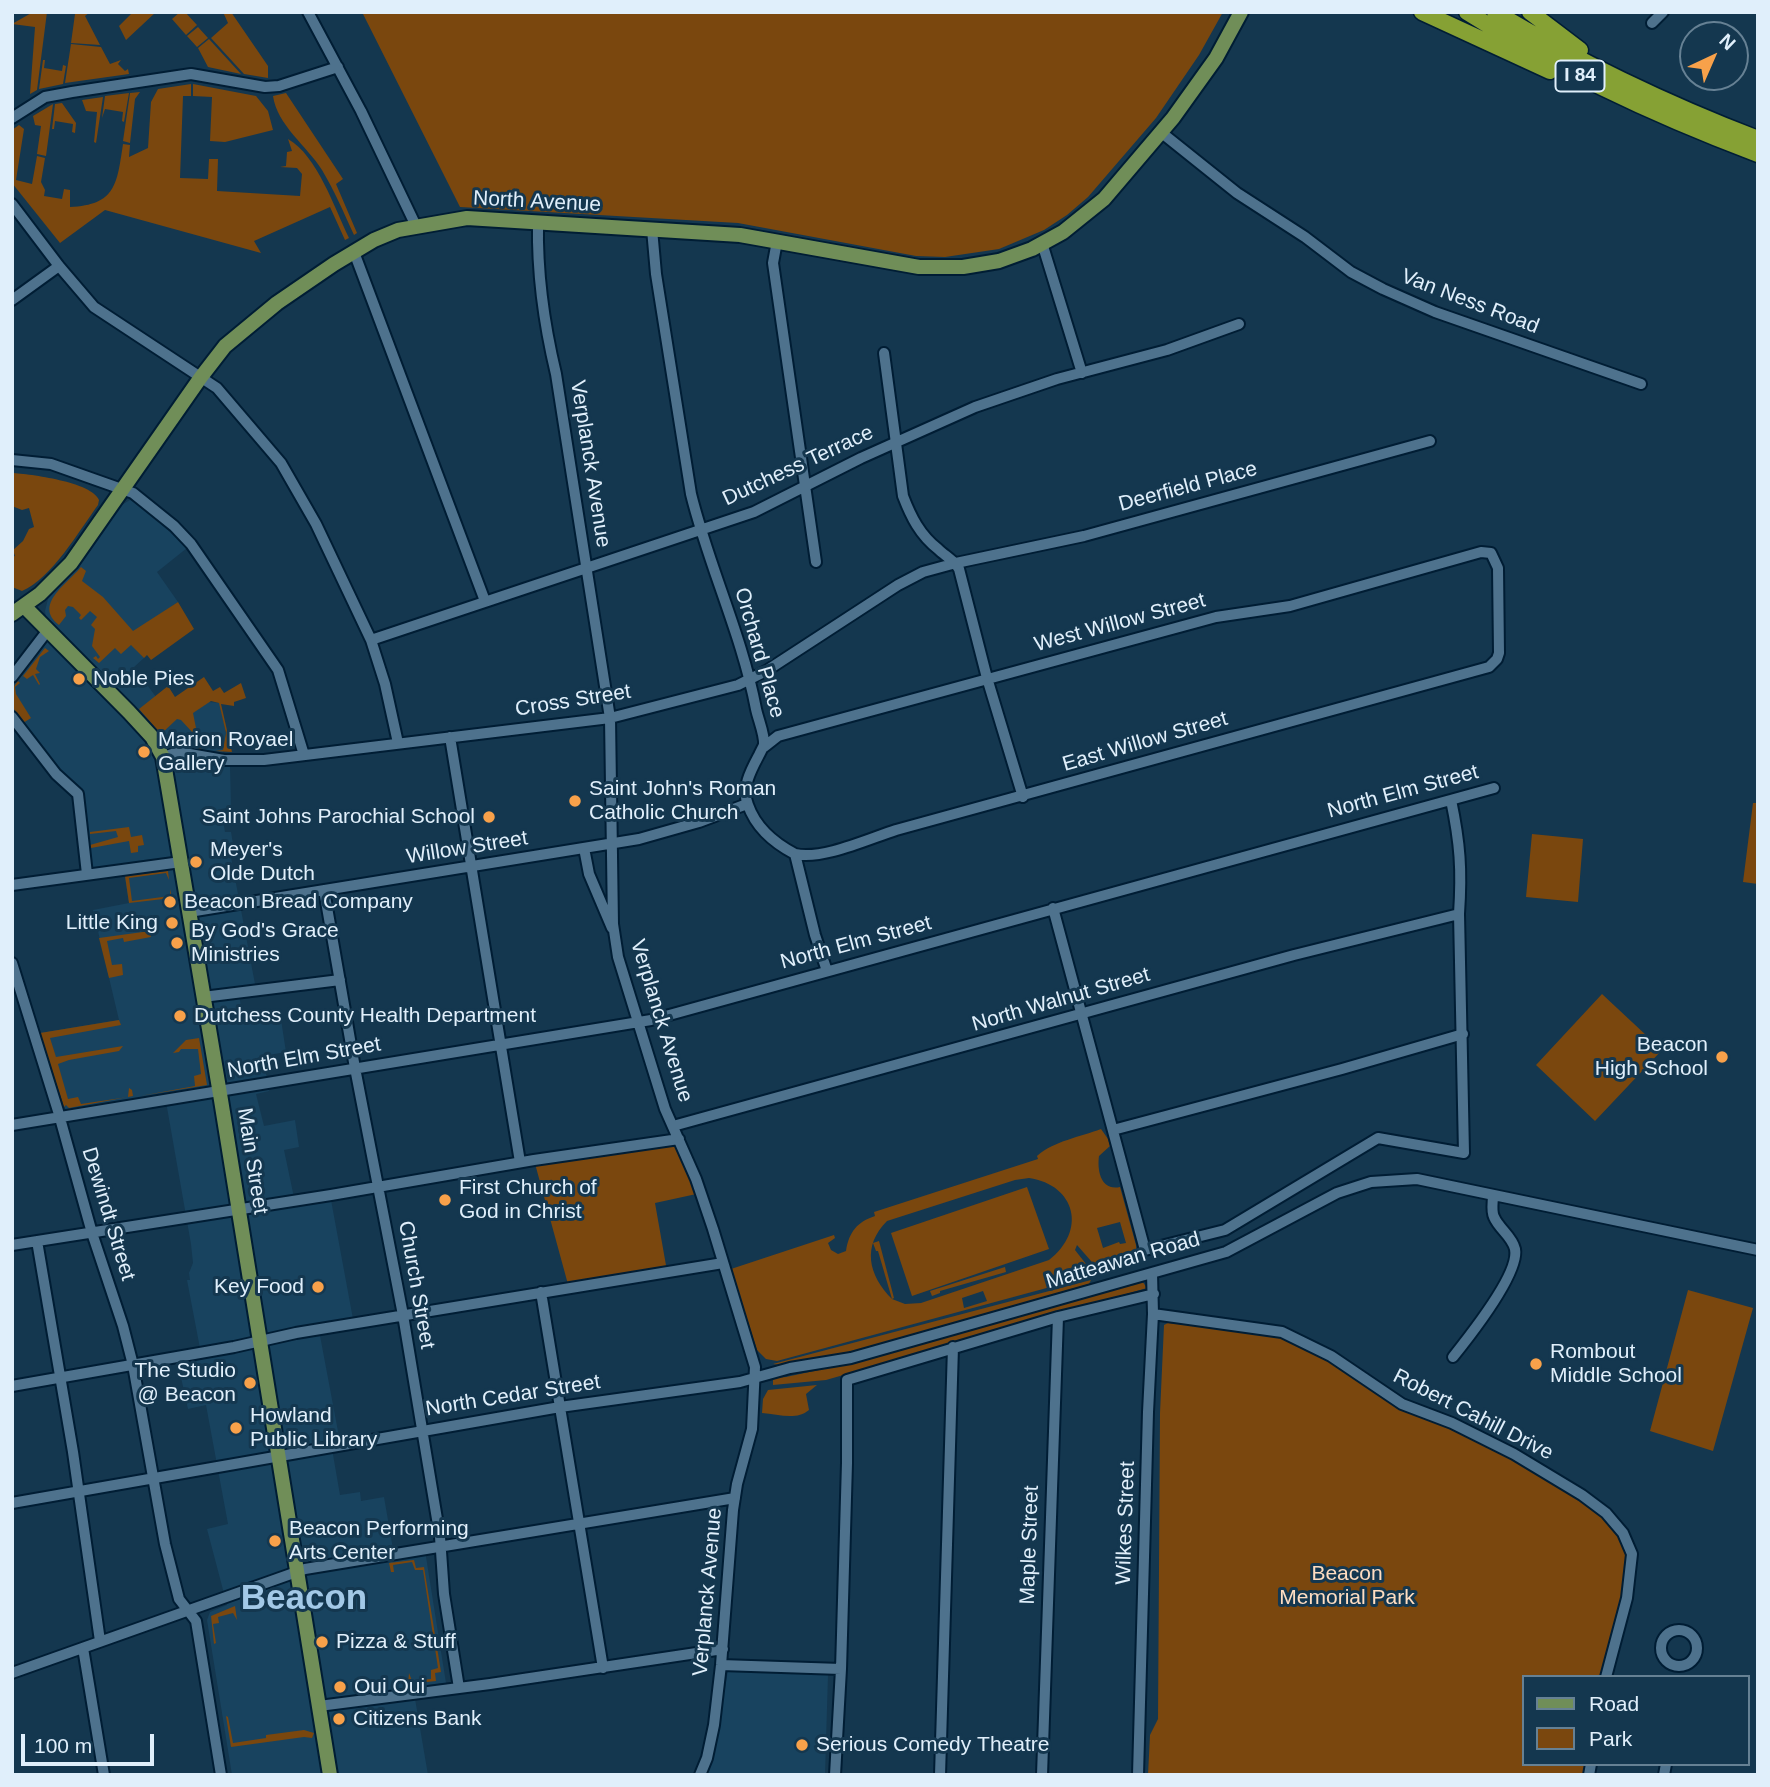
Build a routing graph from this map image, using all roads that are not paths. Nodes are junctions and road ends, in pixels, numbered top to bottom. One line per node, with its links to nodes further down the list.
1 (308, 12): 9 (street)
2 (1241, 12): 13 (main road, North Avenue)
3 (1422, 12): 12 (highway)
4 (1467, 12): 12 (highway, I 84)
5 (1495, 12): 10 (highway, I 84)
6 (1530, 12): 10 (highway)
7 (1663, 12): 8 (street)
8 (1652, 23)
9 (338, 67): 11 (street); 18 (street)
10 (1659, 98): 14 (highway, I 84)
11 (12, 118)
12 (1698, 131): 15 (highway, I 84)
13 (1162, 133): 21 (main road, North Avenue); 29 (street, Van Ness Road)
14 (1758, 139)
15 (1758, 154)
16 (12, 204): 23 (street)
17 (538, 223): 18 (main road, North Avenue); 19 (main road, North Avenue); 38 (street, Verplanck Avenue)
18 (416, 226): 22 (main road, North Avenue)
19 (652, 229): 20 (main road, North Avenue); 35 (street, Orchard Place)
20 (777, 241): 21 (main road, North Avenue); 33 (street)
21 (1042, 243): 27 (street)
22 (354, 252): 28 (main road, North Avenue); 39 (street)
23 (59, 266): 24 (street); 28 (street)
24 (12, 300)
25 (1239, 324): 27 (street, Dutchess Terrace)
26 (884, 353): 31 (street)
27 (1082, 373): 31 (street, Dutchess Terrace)
28 (201, 377): 34 (main road, North Avenue); 42 (street)
29 (1641, 384)
30 (1430, 441): 37 (street, Deerfield Place)
31 (895, 442): 33 (street, Dutchess Terrace); 37 (street)
32 (12, 460): 34 (street)
33 (804, 488): 35 (street, Dutchess Terrace); 36 (street)
34 (123, 490): 40 (main road, North Avenue); 52 (street)
35 (700, 530): 38 (street, Dutchess Terrace); 46 (street, Orchard Place)
36 (816, 562)
37 (956, 563): 45 (street); 46 (street, Cross Street)
38 (587, 566): 39 (street, Dutchess Terrace); 48 (street, Verplanck Avenue)
39 (485, 601): 42 (street, Dutchess Terrace)
40 (18, 610): 41 (main road, Main Street)
41 (48, 630): 44 (street); 53 (main road, Main Street)
42 (371, 640): 50 (street)
43 (1499, 653): 45 (street, West Willow Street); 55 (street, East Willow Street)
44 (12, 677)
45 (987, 678): 51 (street, West Willow Street); 55 (street)
46 (751, 680): 48 (street, Cross Street); 51 (street, Orchard Place)
47 (12, 717): 63 (street)
48 (610, 718): 49 (street, Cross Street); 58 (street, Verplanck Avenue)
49 (450, 737): 50 (street, Cross Street); 62 (street)
50 (398, 743): 52 (street, Cross Street)
51 (764, 747): 57 (street, Orchard Place)
52 (304, 755): 53 (street, Cross Street)
53 (163, 757): 61 (main road, Main Street)
54 (1494, 788): 56 (street, North Elm Street)
55 (1023, 797): 60 (street, East Willow Street)
56 (1451, 800): 66 (street, North Elm Street); 68 (street)
57 (747, 804): 58 (street, Willow Street); 60 (street)
58 (612, 843): 59 (street, Willow Street); 69 (street, Verplanck Avenue)
59 (584, 848): 62 (street, Willow Street); 69 (street)
60 (795, 854): 71 (street)
61 (181, 862): 63 (street); 67 (main road, Main Street)
62 (472, 866): 65 (street, Willow Street); 77 (street)
63 (87, 874): 64 (street)
64 (12, 885)
65 (324, 890): 67 (street, Willow Street); 72 (street, Church Street)
66 (1053, 908): 71 (street, North Elm Street); 74 (street)
67 (189, 912): 73 (main road, Main Street)
68 (1459, 914): 74 (street, North Walnut Street); 76 (street)
69 (614, 932): 75 (street, Verplanck Avenue)
70 (12, 963): 80 (street, Dewindt Street)
71 (827, 971): 75 (street, North Elm Street)
72 (340, 980): 73 (street); 78 (street, Church Street)
73 (203, 997): 79 (main road, Main Street)
74 (1082, 1014): 82 (street, North Walnut Street); 83 (street)
75 (638, 1022): 77 (street, North Elm Street); 82 (street, Verplanck Avenue)
76 (1463, 1034): 83 (street); 83 (street)
77 (501, 1044): 78 (street, North Elm Street); 85 (street)
78 (355, 1068): 79 (street, North Elm Street); 86 (street, Church Street)
79 (219, 1092): 80 (street, North Elm Street); 88 (main road, Main Street)
80 (60, 1118): 81 (street, North Elm Street); 89 (street, Dewindt Street)
81 (12, 1125)
82 (673, 1126): 84 (street, Verplanck Avenue)
83 (1113, 1130)
84 (679, 1139): 85 (street); 93 (street, Verplanck Avenue)
85 (520, 1162): 86 (street)
86 (379, 1186): 88 (street); 98 (street, Church Street)
87 (1493, 1195): 92 (street, Matteawan Road); 94 (street, Matteawan Road); 102 (street)
88 (239, 1210): 89 (street); 100 (main road, Main Street)
89 (92, 1233): 90 (street); 103 (street, Dewindt Street)
90 (37, 1241): 91 (street); 104 (street)
91 (12, 1245)
92 (1758, 1250)
93 (723, 1263): 95 (street); 105 (street, Verplanck Avenue)
94 (1152, 1273): 96 (street, Wilkes Street); 105 (street, Matteawan Road)
95 (541, 1292): 98 (street); 107 (street)
96 (1154, 1294): 97 (street, Wilkes Street); 99 (street)
97 (1153, 1314): 125 (street, Robert Cahill Drive); 135 (street, Wilkes Street)
98 (403, 1315): 100 (street); 108 (street, Church Street)
99 (1058, 1317): 101 (street); 134 (street, Maple Street)
100 (259, 1341): 103 (street); 109 (main road, Main Street)
101 (953, 1347): 123 (street); 133 (street)
102 (1453, 1357)
103 (133, 1365): 104 (street); 110 (street, Dewindt Street)
104 (60, 1377): 106 (street); 111 (street)
105 (755, 1377): 107 (street, North Cedar Street); 112 (street, Verplanck Avenue)
106 (12, 1386)
107 (559, 1407): 108 (street, North Cedar Street); 114 (street)
108 (421, 1431): 109 (street, North Cedar Street); 115 (street, Church Street)
109 (278, 1455): 110 (street, North Cedar Street); 116 (main road, Main Street)
110 (152, 1479): 111 (street, North Cedar Street); 117 (street, Dewindt Street)
111 (77, 1491): 113 (street, North Cedar Street); 118 (street)
112 (735, 1498): 114 (street); 120 (street, Verplanck Avenue)
113 (12, 1503)
114 (579, 1523): 115 (street); 122 (street)
115 (440, 1548): 116 (street); 126 (street, Church Street)
116 (297, 1573): 117 (street); 127 (main road, Main Street)
117 (188, 1611): 118 (street); 129 (street, Dewindt Street)
118 (100, 1641): 119 (street)
119 (83, 1648): 124 (street); 128 (street)
120 (723, 1649): 121 (street, Verplanck Avenue); 122 (street)
121 (722, 1665): 123 (street); 131 (street, Verplanck Avenue)
122 (603, 1668): 126 (street)
123 (841, 1669): 132 (street)
124 (12, 1673)
125 (1607, 1675)
126 (459, 1688): 127 (street)
127 (319, 1706): 130 (main road, Main Street)
128 (104, 1775)
129 (221, 1775)
130 (330, 1775)
131 (700, 1775)
132 (835, 1775)
133 (940, 1775)
134 (1042, 1775)
135 (1138, 1775)

